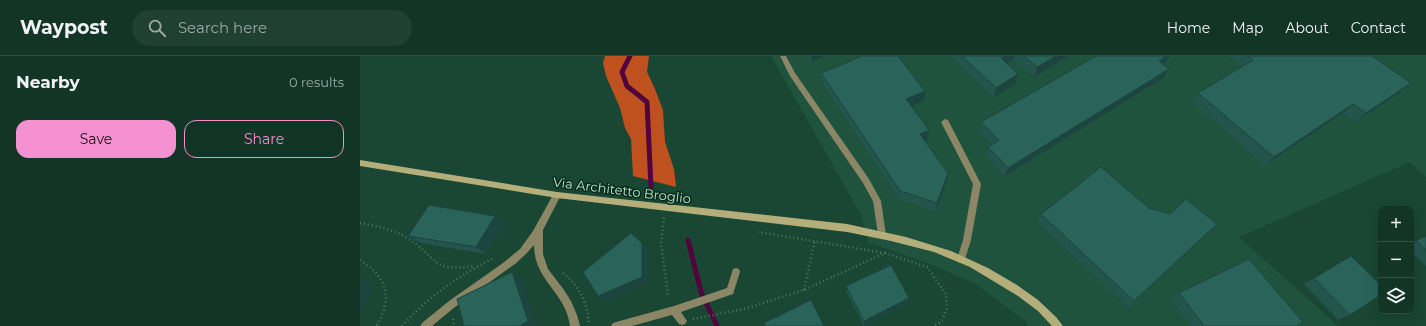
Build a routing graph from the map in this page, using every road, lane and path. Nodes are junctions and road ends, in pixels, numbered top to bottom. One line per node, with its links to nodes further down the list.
1 (783, 56): 9 (street)
2 (945, 122): 13 (street)
3 (360, 163): 4 (street, Via Architetto Broglio)
4 (557, 195): 7 (street); 9 (street, Via Architetto Broglio)
5 (657, 217): 19 (path)
6 (360, 223): 15 (path)
7 (539, 230): 25 (street); 26 (street)
8 (752, 231): 10 (path)
9 (882, 235): 13 (street, Via Architetto Broglio)
10 (815, 240): 11 (path); 18 (path)
11 (885, 253): 18 (path); 29 (path)
12 (496, 257): 15 (path)
13 (961, 259): 30 (street, Via Architetto Broglio)
14 (360, 260): 23 (path)
15 (478, 266): 24 (path)
16 (558, 269): 27 (path)
17 (736, 272): 20 (street)
18 (804, 290): 21 (path)
19 (668, 295)
20 (674, 310): 22 (street); 28 (street)
21 (702, 317)
22 (682, 321)
23 (376, 326)
24 (402, 326)
25 (425, 326)
26 (575, 326)
27 (589, 326)
28 (616, 326)
29 (933, 326)
30 (1058, 326)

